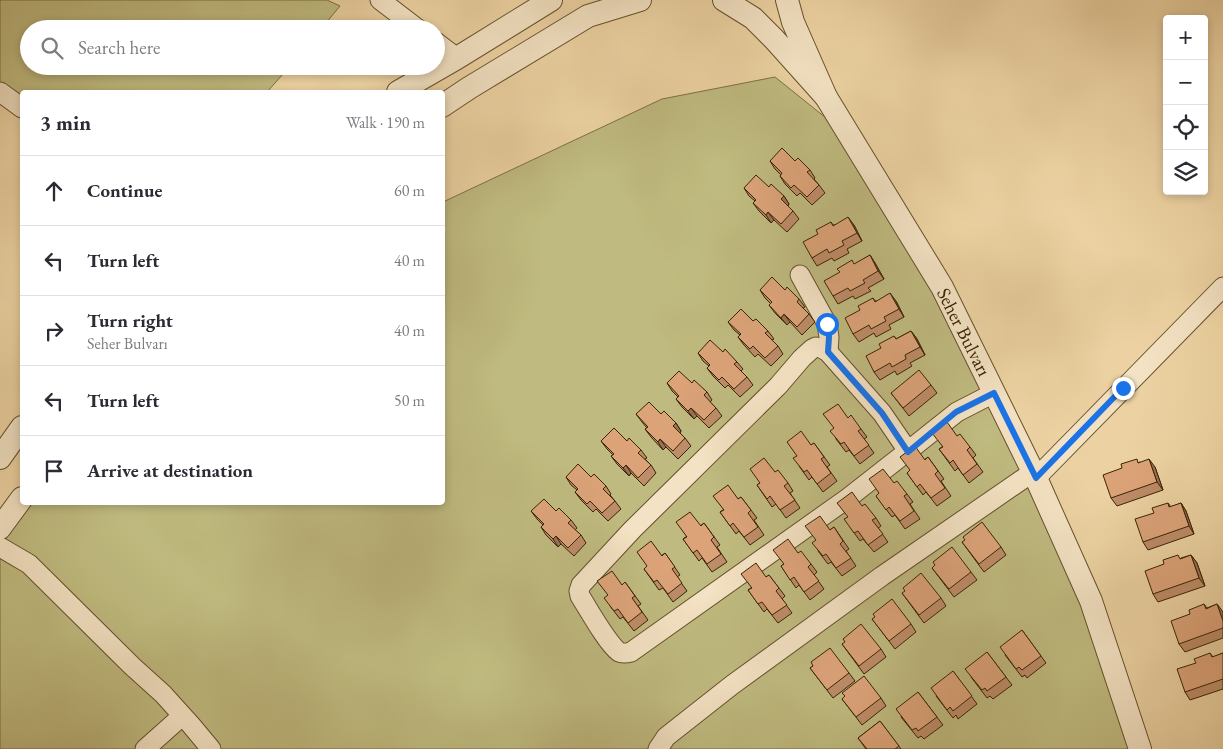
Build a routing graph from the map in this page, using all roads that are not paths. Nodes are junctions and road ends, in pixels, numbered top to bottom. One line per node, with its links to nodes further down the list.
1 (380, 0): 6 (street)
2 (551, 0): 8 (street)
3 (640, 0): 14 (street)
4 (724, 0): 13 (street, Seher Bulvarı)
5 (787, 0): 13 (street, Seher Bulvarı)
6 (406, 20)
7 (445, 49): 8 (street)
8 (457, 58): 9 (street)
9 (445, 65)
10 (428, 75): 11 (street)
11 (401, 90)
12 (0, 92): 15 (street)
13 (826, 97): 19 (street, Seher Bulvarı)
14 (445, 104)
15 (20, 107)
16 (800, 275): 18 (street)
17 (1223, 287): 23 (street)
18 (828, 352): 21 (street); 21 (street)
19 (994, 393): 21 (street); 23 (street, Seher Bulvarı)
20 (20, 430): 22 (street)
21 (908, 452)
22 (0, 458)
23 (1034, 475): 30 (street); 31 (street, Seher Bulvarı)
24 (20, 501): 25 (street)
25 (0, 528)
26 (0, 547): 27 (street)
27 (182, 716): 28 (street); 29 (street)
28 (145, 749)
29 (211, 749)
30 (658, 749)
31 (1140, 749)

